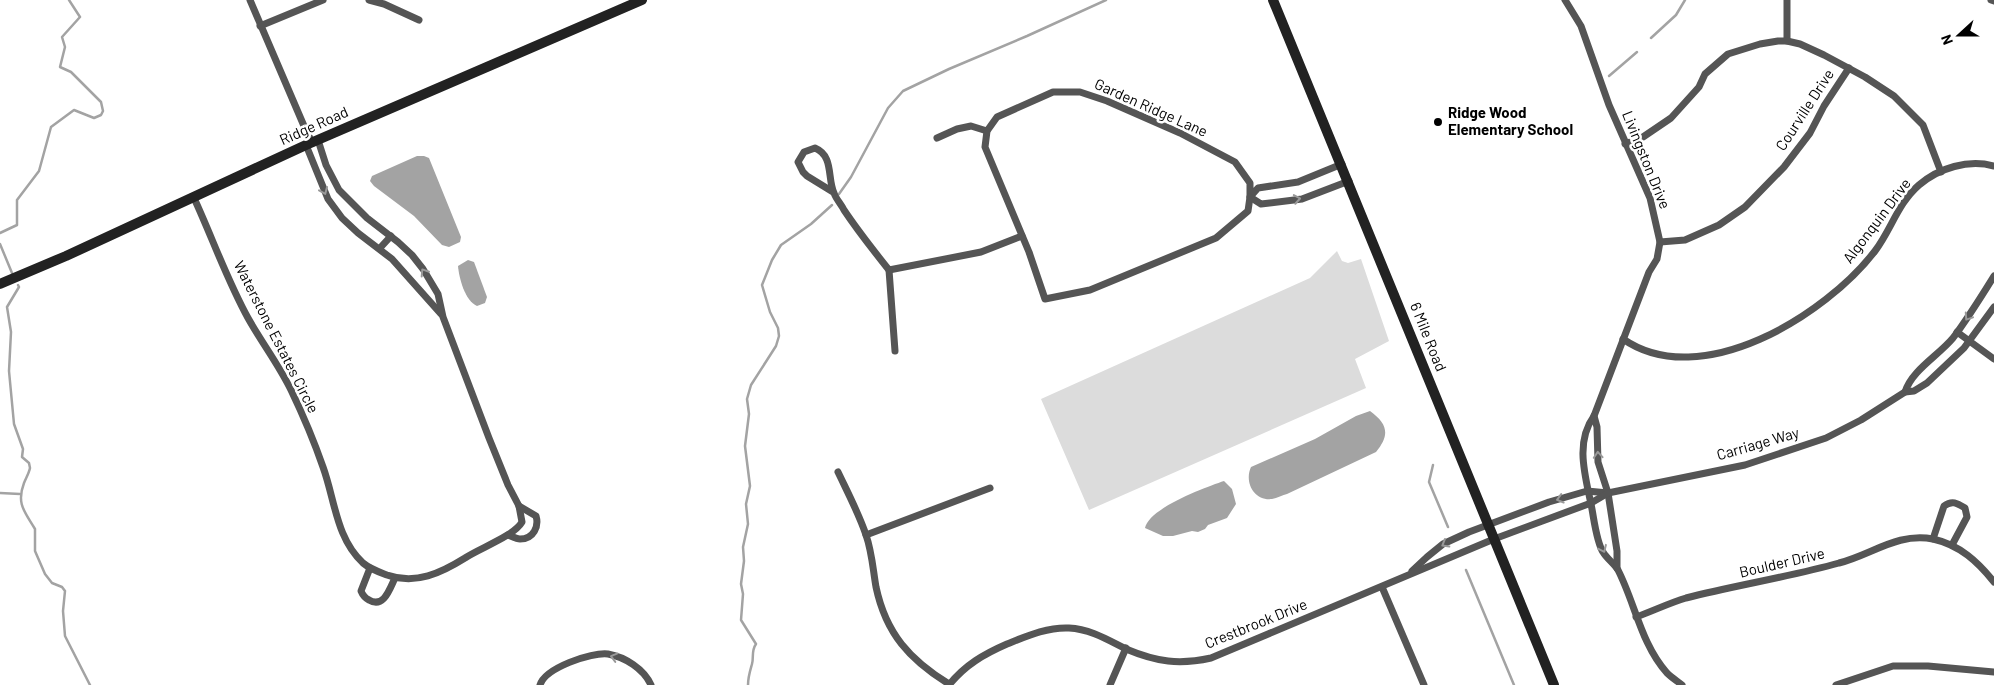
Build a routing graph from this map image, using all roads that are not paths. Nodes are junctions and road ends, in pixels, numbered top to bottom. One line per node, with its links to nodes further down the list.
1 (250, 0): 9 (street)
2 (323, 0): 9 (street)
3 (369, 0): 8 (street)
4 (642, 0): 14 (street, Ridge Road)
5 (1273, 0): 16 (street, 6 Mile Road)
6 (1566, 0): 15 (street, Livingston Drive)
7 (1787, 0): 10 (street)
8 (419, 20)
9 (260, 26): 14 (street)
10 (1787, 42): 11 (street); 15 (street)
11 (1849, 68): 18 (street); 25 (street, Courville Drive)
12 (987, 131): 13 (street); 21 (street, Garden Ridge Lane); 24 (street)
13 (937, 138)
14 (312, 143): 22 (street, Ridge Road); 23 (street, Waterstone Estates Circle); 26 (street, Waterstone Estates Circle, one-way to 26)
15 (1625, 144): 25 (street, Livingston Drive)
16 (1342, 164): 19 (street, 6 Mile Road); 21 (street)
17 (1994, 166): 18 (street, Algonquin Drive)
18 (1941, 172): 33 (street, Algonquin Drive)
19 (1349, 181): 21 (street, one-way to 19); 45 (street, 6 Mile Road)
20 (833, 192): 20 (street); 27 (street)
21 (1250, 197): 24 (street)
22 (194, 198): 29 (street, Ridge Road); 51 (street, Waterstone Estates Circle)
23 (391, 236): 26 (street); 31 (street, Waterstone Estates Circle, one-way to 23)
24 (1022, 236): 27 (street)
25 (1660, 242): 33 (street)
26 (380, 248): 31 (street, Waterstone Estates Circle)
27 (889, 270): 35 (street)
28 (1994, 276): 32 (street, Carriage Way, one-way to 32)
29 (0, 284)
30 (1994, 307): 34 (street, Carriage Way)
31 (443, 317): 44 (street, Waterstone Estates Circle)
32 (1957, 332): 34 (street); 37 (street, Carriage Way)
33 (1623, 339): 38 (street)
34 (1970, 340): 36 (street); 37 (street, Carriage Way)
35 (895, 352)
36 (1994, 359)
37 (1905, 392): 42 (street, Carriage Way)
38 (1594, 416): 41 (street); 42 (street, one-way to 38)
39 (838, 472): 47 (street)
40 (990, 488): 47 (street)
41 (1587, 491): 42 (street, Carriage Way); 43 (street); 45 (street, Carriage Way, one-way to 45)
42 (1608, 492): 43 (street, Carriage Way); 52 (street)
43 (1591, 503): 48 (street, Carriage Way); 52 (street, one-way to 52)
44 (519, 506): 46 (street, Waterstone Estates Circle); 46 (street, Waterstone Estates Circle)
45 (1488, 525): 48 (street, 6 Mile Road); 53 (street, Crestbrook Drive, one-way to 53)
46 (508, 535): 54 (street, Waterstone Estates Circle)
47 (866, 535): 60 (street)
48 (1494, 539): 53 (street, Crestbrook Drive); 65 (street, 6 Mile Road)
49 (1932, 539): 50 (street, Boulder Drive); 50 (street); 57 (street, Boulder Drive)
50 (1952, 545): 55 (street, Boulder Drive)
51 (370, 568): 54 (street, Waterstone Estates Circle); 54 (street)
52 (1617, 568): 57 (street)
53 (1408, 575): 56 (street, Crestbrook Drive)
54 (395, 578)
55 (1994, 582)
56 (1382, 587): 58 (street, Crestbrook Drive); 64 (street)
57 (1636, 616): 66 (street)
58 (1126, 648): 60 (street, Crestbrook Drive); 63 (street)
59 (1994, 672): 67 (street)
60 (949, 684)
61 (540, 685): 62 (street, one-way to 61)
62 (651, 685)
63 (1110, 685)
64 (1424, 685)
65 (1554, 685)
66 (1682, 685)
67 (1836, 685)

